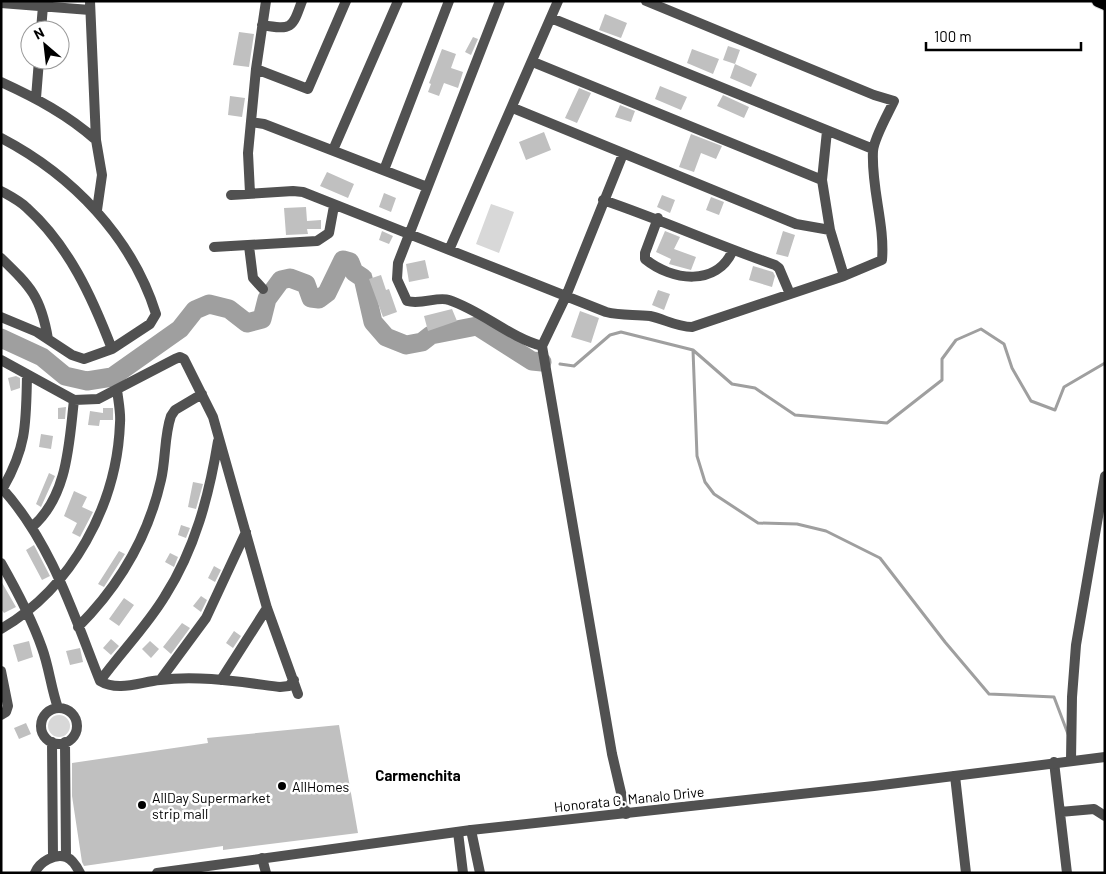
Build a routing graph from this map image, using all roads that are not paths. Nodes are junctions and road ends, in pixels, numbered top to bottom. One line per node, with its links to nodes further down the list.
1 (266, 1): 16 (street)
2 (302, 1): 16 (street)
3 (346, 1): 18 (street)
4 (398, 1): 28 (street)
5 (449, 1): 30 (street)
6 (500, 1): 32 (street)
7 (558, 1): 14 (street)
8 (646, 1): 27 (street)
9 (1098, 1): 11 (main road)
10 (1, 3): 13 (street)
11 (1105, 4)
12 (90, 5): 13 (street); 26 (street)
13 (43, 6): 15 (street)
14 (551, 18): 17 (street); 24 (street)
15 (42, 20)
16 (262, 25): 18 (street)
17 (533, 62): 22 (street); 31 (street)
18 (256, 69): 23 (street)
19 (38, 70): 21 (street)
20 (1, 82): 21 (street)
21 (36, 98): 26 (street)
22 (513, 108): 29 (street); 44 (street)
23 (251, 122): 28 (street); 34 (street)
24 (827, 131): 27 (street); 31 (street)
25 (1, 138): 38 (street)
26 (96, 140): 38 (street)
27 (873, 149): 47 (street)
28 (333, 150): 30 (street)
29 (623, 154): 36 (street); 40 (street)
30 (384, 170): 32 (street)
31 (822, 180): 40 (street)
32 (427, 187): 41 (street)
33 (1, 191): 54 (street)
34 (250, 193): 35 (street); 37 (street)
35 (231, 194)
36 (603, 200): 39 (street); 50 (street)
37 (334, 206): 41 (street); 42 (street)
38 (96, 210): 54 (street)
39 (658, 218): 45 (street); 45 (street)
40 (830, 230): 47 (street)
41 (410, 234): 44 (street); 53 (street)
42 (249, 246): 43 (street); 48 (street)
43 (214, 247)
44 (449, 250): 50 (street)
45 (733, 250): 49 (street)
46 (1, 258): 52 (street)
47 (844, 276): 49 (street)
48 (263, 289)
49 (790, 294): 50 (street)
50 (566, 296): 53 (street)
51 (1, 317): 52 (street)
52 (48, 339): 54 (street)
53 (542, 346): 86 (street)
54 (112, 349)
55 (1, 360): 56 (street)
56 (27, 375): 59 (street); 62 (street)
57 (117, 389): 58 (street); 59 (street); 66 (street)
58 (202, 394): 60 (street); 69 (street)
59 (74, 400): 63 (street)
60 (218, 439): 64 (street); 73 (street)
61 (1105, 476): 82 (street)
62 (2, 487): 63 (street)
63 (32, 527): 66 (street)
64 (246, 532): 67 (street); 72 (street)
65 (1, 563): 68 (street)
66 (60, 580): 68 (street); 69 (street)
67 (267, 608): 74 (street); 75 (street)
68 (29, 612): 70 (street); 77 (street)
69 (78, 627): 73 (street)
70 (1, 629)
71 (1, 670): 78 (street)
72 (161, 679): 73 (street); 74 (street)
73 (100, 680)
74 (221, 680): 75 (street)
75 (294, 680): 76 (street)
76 (298, 694)
77 (58, 708): 79 (street); 80 (street)
78 (1, 715)
79 (52, 742): 80 (street); 90 (street)
80 (65, 742): 91 (street)
81 (1105, 757): 82 (street, Honorata G. Manalo Drive)
82 (1071, 760): 83 (street, Honorata G. Manalo Drive)
83 (1054, 762): 84 (street, Honorata G. Manalo Drive); 85 (street)
84 (955, 776): 86 (street, Honorata G. Manalo Drive); 101 (street)
85 (1060, 812): 87 (street); 102 (street)
86 (626, 814): 88 (street, Honorata G. Manalo Drive)
87 (1105, 816)
88 (471, 830): 89 (street, Honorata G. Manalo Drive); 100 (street)
89 (458, 832): 92 (street, Honorata G. Manalo Drive); 99 (street)
90 (53, 857): 91 (street); 95 (street)
91 (66, 857): 96 (street)
92 (262, 858): 93 (street, Honorata G. Manalo Drive); 98 (street)
93 (216, 869): 94 (street, Honorata G. Manalo Drive)
94 (168, 872): 97 (street, Honorata G. Manalo Drive)
95 (35, 873)
96 (80, 873)
97 (156, 873)
98 (266, 873)
99 (463, 873)
100 (480, 873)
101 (966, 873)
102 (1067, 873)

